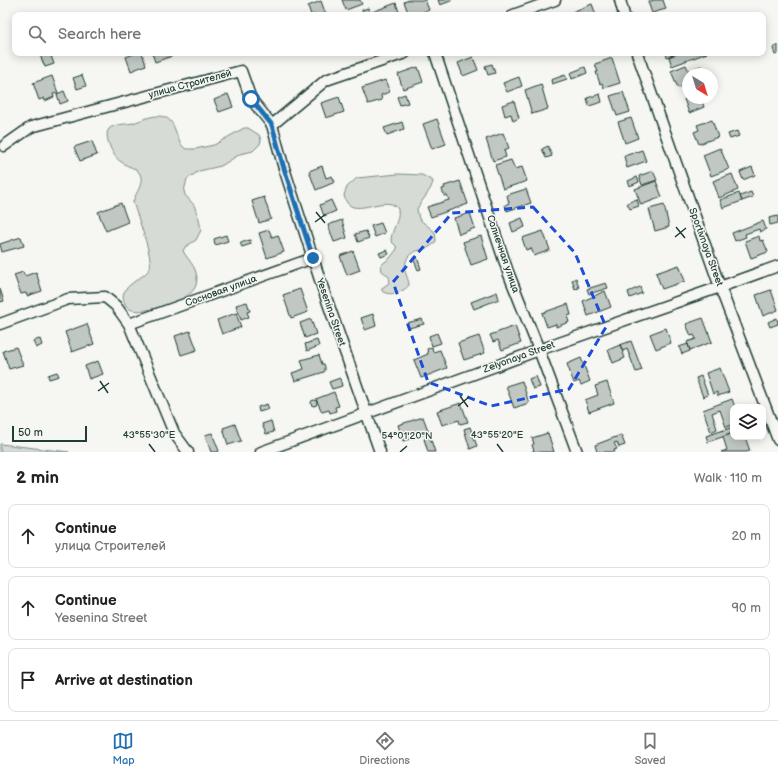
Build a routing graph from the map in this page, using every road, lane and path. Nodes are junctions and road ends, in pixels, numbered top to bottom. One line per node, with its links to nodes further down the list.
1 (555, 0): 3 (street)
2 (620, 0): 4 (street)
3 (521, 12)
4 (623, 12)
5 (396, 56): 8 (street)
6 (436, 56): 15 (street, Солнечная улица)
7 (638, 56): 12 (street, Sportivnaya Street)
8 (272, 125): 9 (street, улица Строителей); 10 (street, Yesenina Street)
9 (4, 146)
10 (313, 258): 14 (street, Сосновая улица); 16 (street, Yesenina Street)
11 (778, 266): 12 (street, Zelyonaya Street)
12 (720, 287): 15 (street, Zelyonaya Street); 17 (street, Sportivnaya Street)
13 (0, 324): 14 (street)
14 (129, 324): 18 (street)
15 (539, 350): 16 (street, Zelyonaya Street); 21 (street, Солнечная улица)
16 (366, 413): 19 (street, Zelyonaya Street); 20 (street, Yesenina Street)
17 (778, 440)
18 (188, 452)
19 (261, 452)
20 (380, 452)
21 (577, 452)

